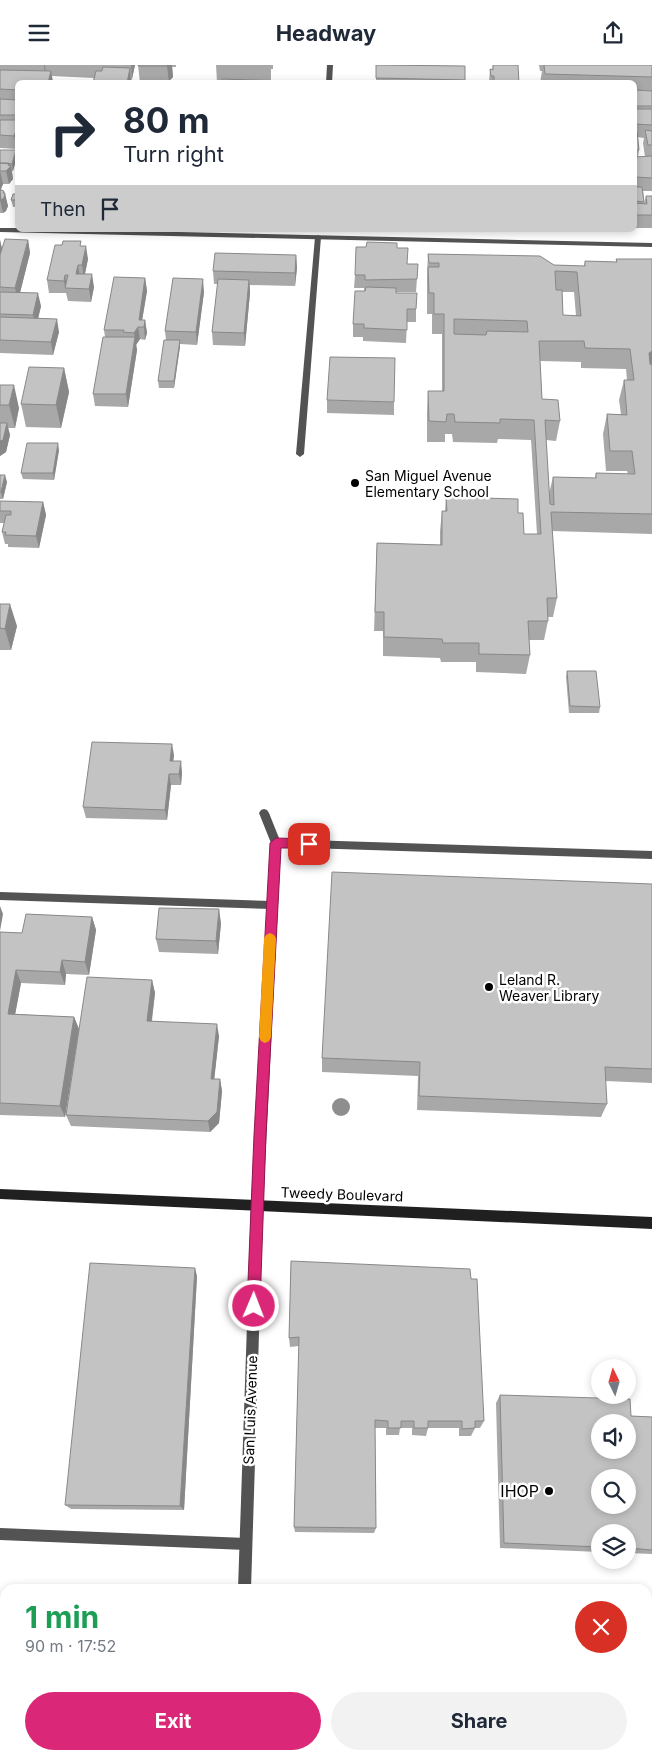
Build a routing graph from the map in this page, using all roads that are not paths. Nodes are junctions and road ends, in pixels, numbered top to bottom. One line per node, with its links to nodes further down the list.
1 (330, 65): 2 (street)
2 (329, 80)
3 (0, 230): 4 (street)
4 (15, 230)
5 (212, 232): 6 (street)
6 (318, 233): 7 (street); 8 (street)
7 (652, 245)
8 (300, 454)
9 (264, 813): 10 (street, San Luis Avenue)
10 (276, 843): 11 (street); 13 (street, San Luis Avenue)
11 (652, 855)
12 (0, 896): 13 (street)
13 (272, 905): 15 (street, San Luis Avenue)
14 (0, 1194): 15 (main road, Tweedy Boulevard)
15 (257, 1206): 16 (main road, Tweedy Boulevard); 18 (street, San Luis Avenue)
16 (652, 1223)
17 (0, 1534): 18 (street)
18 (246, 1544): 19 (street, San Luis Avenue)
19 (244, 1584)

